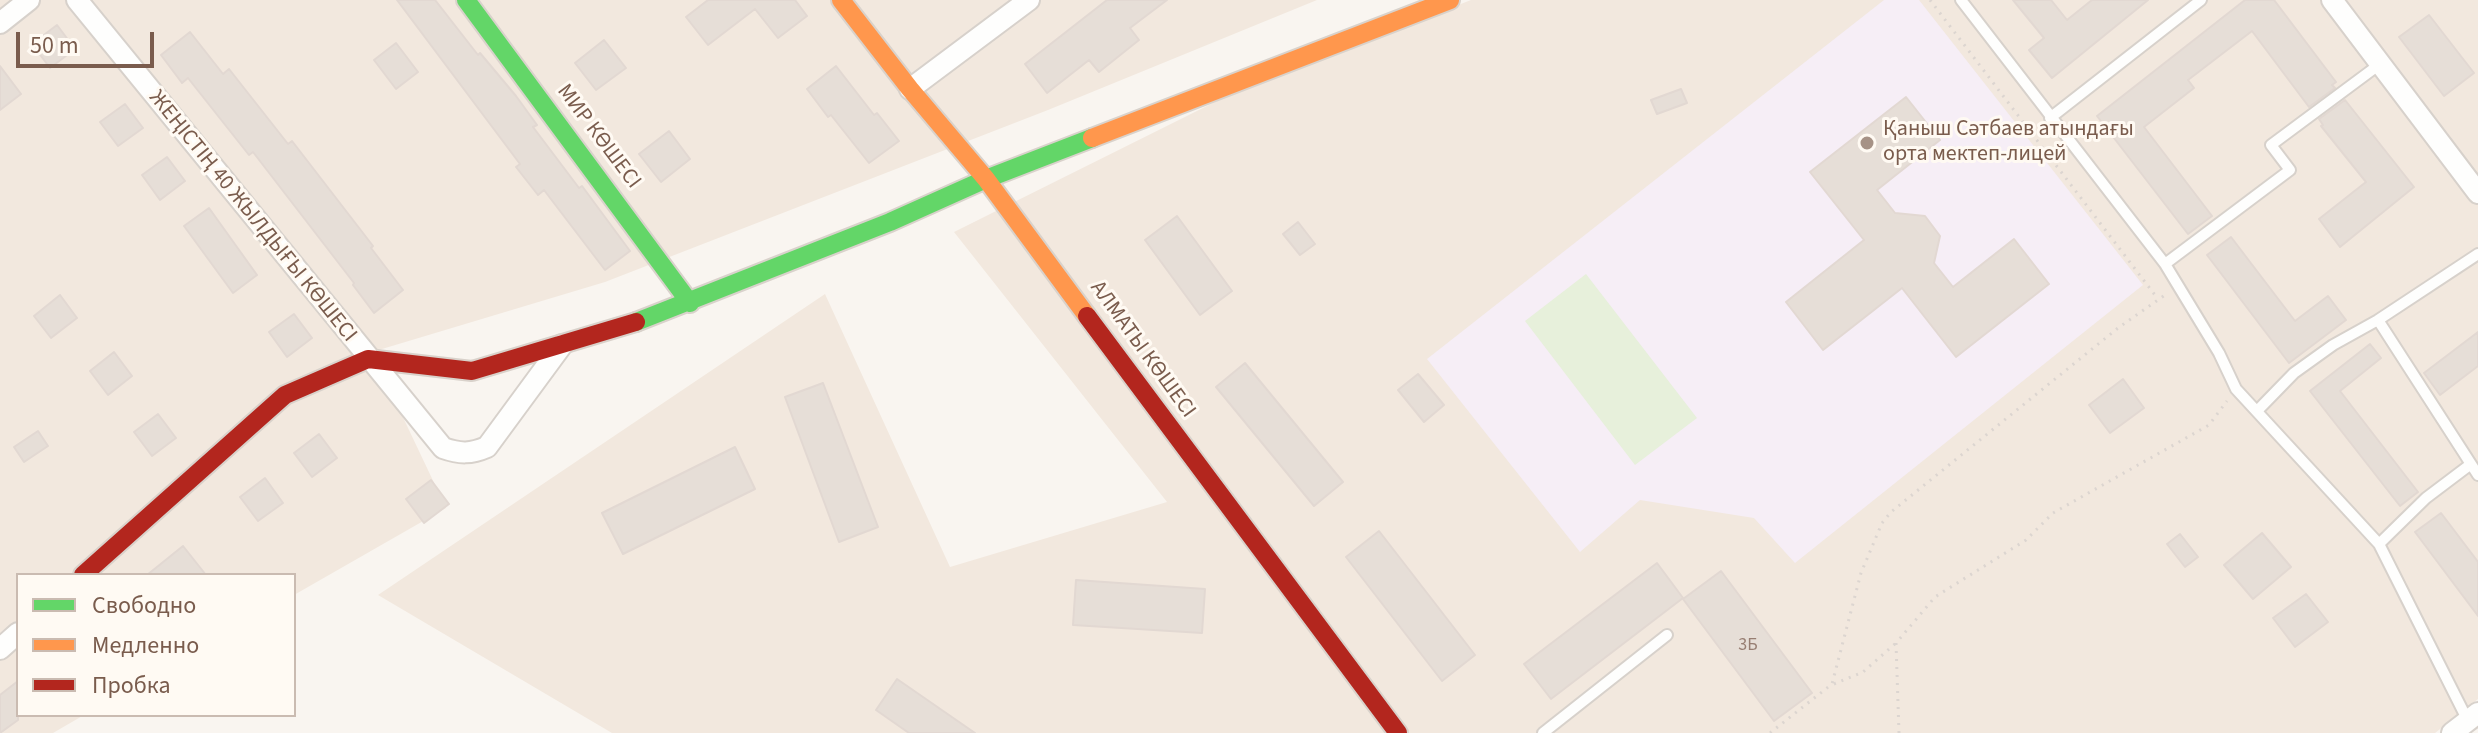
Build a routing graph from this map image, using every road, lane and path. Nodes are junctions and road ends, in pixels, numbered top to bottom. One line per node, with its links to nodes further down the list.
1 (29, 0): 11 (street)
2 (77, 0): 24 (street, ЖЕҢІСТІҢ 40 ЖЫЛДЫҒЫ КӨШЕСІ)
3 (466, 0): 21 (street, МИР КӨШЕСІ)
4 (841, 0): 13 (street, АЛМАТЫ КӨШЕСІ)
5 (1029, 0): 13 (street)
6 (1450, 0): 15 (street)
7 (1930, 0): 20 (path)
8 (1961, 0): 14 (lane)
9 (2201, 0): 14 (lane)
10 (2332, 0): 12 (street)
11 (0, 23)
12 (2380, 64): 16 (street); 18 (lane)
13 (910, 89): 15 (street, АЛМАТЫ КӨШЕСІ)
14 (2050, 118): 18 (lane)
15 (986, 179): 21 (street); 38 (street, АЛМАТЫ КӨШЕСІ)
16 (2478, 193)
17 (2478, 254): 22 (lane)
18 (2165, 264): 19 (lane)
19 (2179, 286): 20 (path); 25 (lane)
20 (2158, 299): 35 (path)
21 (690, 303): 23 (street)
22 (2378, 320): 26 (lane); 27 (lane)
23 (562, 345): 24 (street); 24 (street, ЖЕҢІСТІҢ 40 ЖЫЛДЫҒЫ КӨШЕСІ)
24 (368, 359): 30 (street)
25 (2236, 389): 26 (lane); 33 (path)
26 (2257, 411): 29 (lane)
27 (2471, 464): 28 (lane); 29 (lane)
28 (2478, 475)
29 (2379, 544): 36 (lane)
30 (85, 573)
31 (16, 635): 34 (street)
32 (1667, 635): 37 (lane)
33 (1896, 643): 35 (path); 40 (path)
34 (0, 649)
35 (1832, 684): 39 (path)
36 (2468, 725)
37 (1551, 731)
38 (1398, 733)
39 (1770, 733)
40 (1899, 733)

